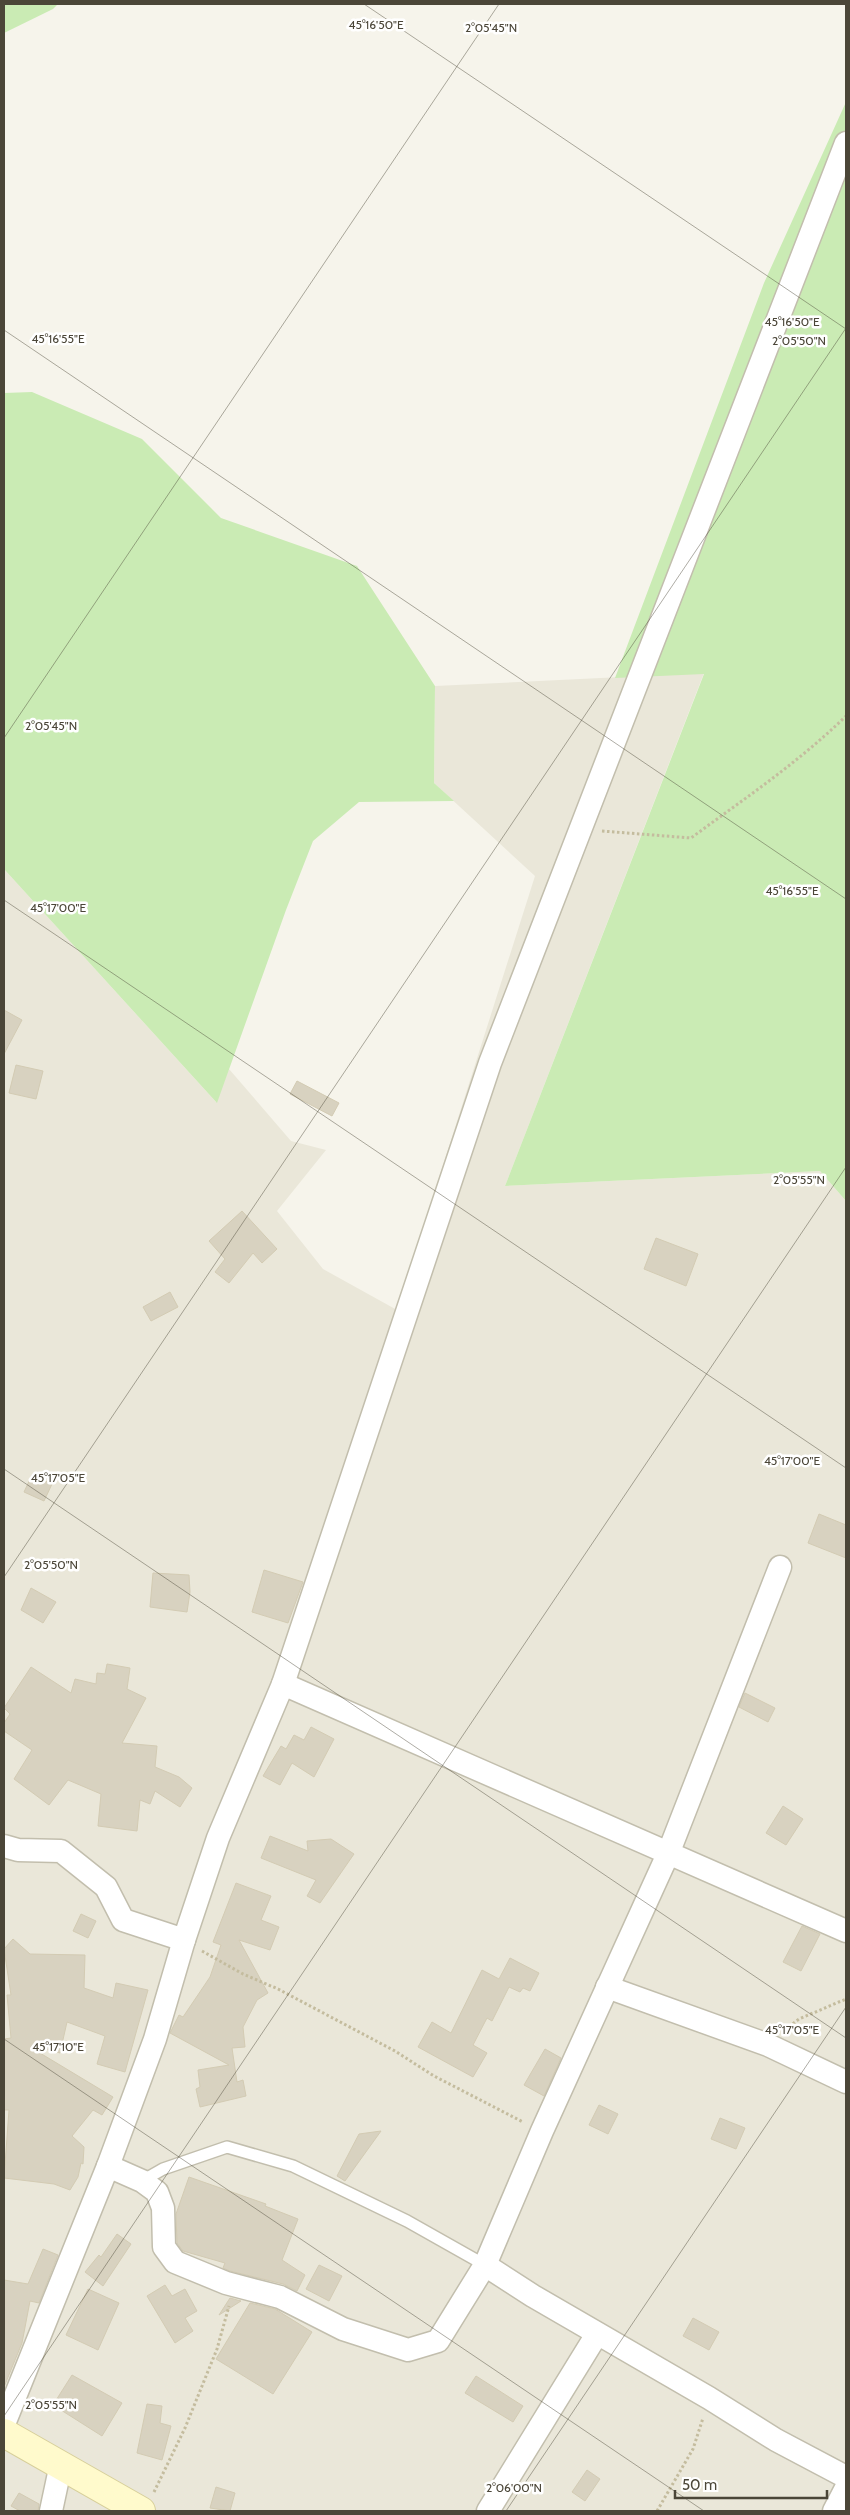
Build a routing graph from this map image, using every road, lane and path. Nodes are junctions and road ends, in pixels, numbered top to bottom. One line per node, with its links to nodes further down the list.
1 (846, 143): 3 (street)
2 (846, 716): 3 (path)
3 (581, 830): 5 (street)
4 (780, 1567): 7 (street)
5 (283, 1684): 7 (street); 9 (street)
6 (4, 1846): 9 (street)
7 (668, 1854): 8 (street); 10 (street)
8 (846, 1931)
9 (184, 1940): 14 (path); 15 (street)
10 (607, 1987): 12 (street); 14 (street)
11 (846, 1999): 12 (path)
12 (768, 2045): 13 (street)
13 (846, 2082)
14 (542, 2131): 17 (street)
15 (108, 2166): 16 (street); 21 (street)
16 (142, 2180): 17 (lane); 18 (street)
17 (485, 2264): 18 (street); 19 (street)
18 (226, 2283): 26 (path)
19 (597, 2334): 20 (street); 28 (street)
20 (709, 2398): 24 (street); 29 (path)
21 (4, 2424)
22 (4, 2433): 23 (main road)
23 (61, 2464): 26 (main road); 27 (street)
24 (846, 2477)
25 (846, 2488): 30 (street)
26 (147, 2503)
27 (51, 2511)
28 (488, 2511)
29 (657, 2511)
30 (834, 2511)

